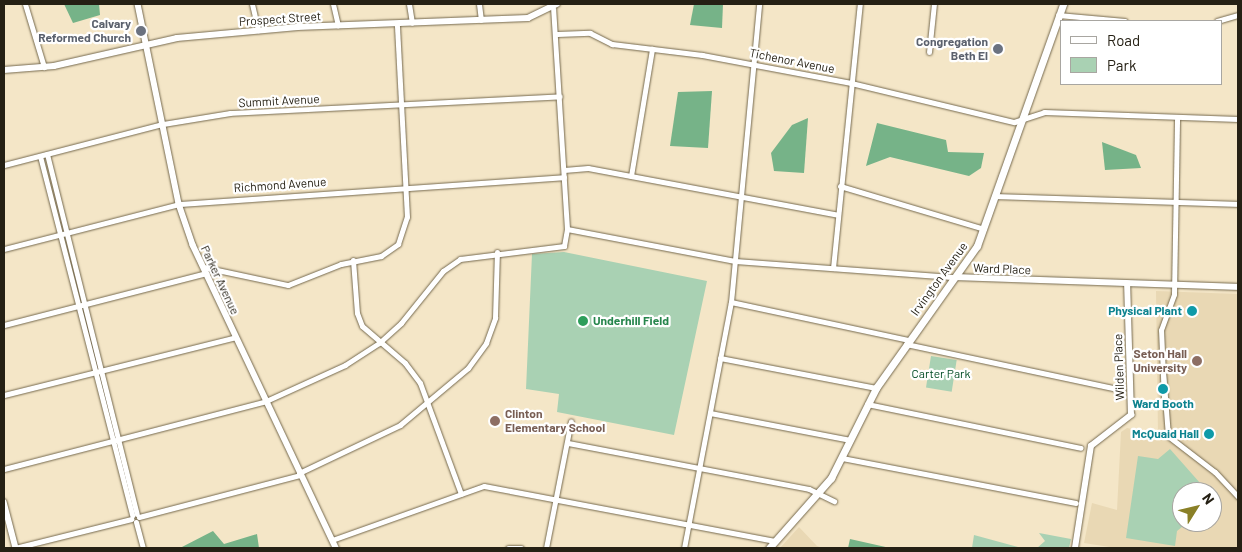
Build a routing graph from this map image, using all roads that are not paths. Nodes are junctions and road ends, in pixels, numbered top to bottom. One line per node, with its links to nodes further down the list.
1 (25, 4): 26 (street)
2 (138, 4): 22 (street, Parker Avenue)
3 (252, 4): 20 (street)
4 (333, 4): 19 (street)
5 (409, 4): 18 (street)
6 (479, 4): 14 (street)
7 (759, 4): 25 (street)
8 (860, 4): 28 (street)
9 (934, 4): 24 (street)
10 (1062, 4): 12 (main road, Irvington Avenue)
11 (555, 6): 14 (street, Prospect Street); 21 (street)
12 (1058, 15): 15 (street); 32 (main road, Irvington Avenue)
13 (1238, 15): 16 (street)
14 (481, 20): 18 (street, Prospect Street)
15 (1114, 20)
16 (1220, 20)
17 (397, 23): 18 (street, Prospect Street); 19 (street, Prospect Street); 30 (street)
18 (412, 23)
19 (338, 25): 20 (street, Prospect Street)
20 (258, 30): 22 (street, Prospect Street)
21 (557, 34): 23 (street, Tichenor Avenue); 29 (street)
22 (146, 44): 26 (street, Prospect Street); 34 (street, Parker Avenue)
23 (652, 49): 25 (street, Tichenor Avenue); 39 (street)
24 (929, 52)
25 (752, 64): 28 (street, Tichenor Avenue); 44 (street)
26 (44, 67): 27 (street, Prospect Street)
27 (4, 70)
28 (851, 83): 32 (street, Tichenor Avenue); 41 (street)
29 (560, 96): 30 (street, Summit Avenue); 38 (street)
30 (401, 105): 34 (street, Summit Avenue); 42 (street)
31 (1177, 118): 32 (street, Tichenor Avenue); 33 (street, Tichenor Avenue); 45 (street)
32 (1022, 119): 43 (main road, Irvington Avenue)
33 (1238, 119)
34 (163, 124): 35 (street, Summit Avenue); 46 (street, Parker Avenue)
35 (47, 154): 36 (street, Summit Avenue); 51 (street)
36 (40, 156): 37 (street, Summit Avenue); 52 (street)
37 (4, 165)
38 (564, 170): 39 (street); 40 (street)
39 (631, 176): 44 (street)
40 (564, 177): 42 (street, Richmond Avenue); 49 (street)
41 (840, 186): 48 (street); 50 (street)
42 (406, 187): 46 (street, Richmond Avenue); 55 (street)
43 (996, 196): 45 (street); 50 (main road, Irvington Avenue)
44 (739, 197): 48 (street); 56 (street)
45 (1176, 202): 47 (street); 61 (street)
46 (179, 204): 51 (street, Richmond Avenue); 58 (street, Parker Avenue)
47 (1238, 204)
48 (838, 215): 57 (street)
49 (567, 229): 54 (street); 56 (street, Ward Place)
50 (984, 229): 59 (main road, Irvington Avenue)
51 (67, 234): 52 (street, Richmond Avenue); 64 (street)
52 (60, 235): 53 (street, Richmond Avenue); 65 (street)
53 (4, 249)
54 (497, 252): 69 (street); 77 (street)
55 (353, 260): 58 (street); 69 (street)
56 (735, 261): 57 (street, Ward Place); 63 (street)
57 (833, 268): 59 (street, Ward Place)
58 (205, 270): 64 (street); 67 (street, Parker Avenue)
59 (957, 277): 60 (street, Ward Place); 68 (main road, Irvington Avenue)
60 (1127, 284): 61 (street, Ward Place); 109 (street, Wilden Place)
61 (1174, 285): 62 (street, Ward Place); 92 (street)
62 (1238, 287)
63 (731, 302): 68 (street); 70 (street)
64 (85, 304): 65 (street); 71 (street)
65 (78, 306): 66 (street); 72 (street)
66 (4, 325)
67 (236, 337): 71 (street); 76 (street, Parker Avenue)
68 (907, 342): 73 (main road, Irvington Avenue); 74 (street)
69 (379, 343): 76 (street); 77 (street)
70 (720, 358): 73 (street); 79 (street)
71 (102, 371): 72 (street); 81 (street)
72 (94, 373): 75 (street); 83 (street)
73 (876, 388): 78 (main road, Irvington Avenue)
74 (1122, 390)
75 (4, 395)
76 (266, 401): 81 (street); 89 (street, Parker Avenue)
77 (429, 404): 89 (street); 91 (street)
78 (867, 404): 82 (main road, Irvington Avenue); 85 (street)
79 (710, 413): 82 (street); 88 (street)
80 (571, 421): 84 (street)
81 (118, 439): 83 (street); 97 (street)
82 (850, 440): 86 (main road, Irvington Avenue)
83 (112, 441): 87 (street); 97 (street)
84 (568, 443): 88 (street); 93 (street)
85 (1081, 448)
86 (842, 458): 90 (main road, Irvington Avenue); 96 (street)
87 (4, 469)
88 (700, 469): 90 (street); 98 (street)
89 (300, 474): 97 (street); 99 (street, Parker Avenue)
90 (818, 493): 94 (street); 100 (main road, Irvington Avenue)
91 (461, 494): 93 (street); 99 (street)
92 (1238, 497)
93 (556, 498): 98 (street); 106 (street)
94 (834, 501)
95 (4, 502): 101 (street)
96 (1076, 503)
97 (135, 517): 101 (street); 102 (street)
98 (688, 524): 100 (street); 107 (street)
99 (332, 540): 103 (street, Parker Avenue)
100 (775, 541): 108 (main road, Irvington Avenue)
101 (15, 548)
102 (143, 548)
103 (336, 548)
104 (508, 548): 105 (street)
105 (521, 548)
106 (546, 548)
107 (684, 548)
108 (769, 548)
109 (1075, 548)

